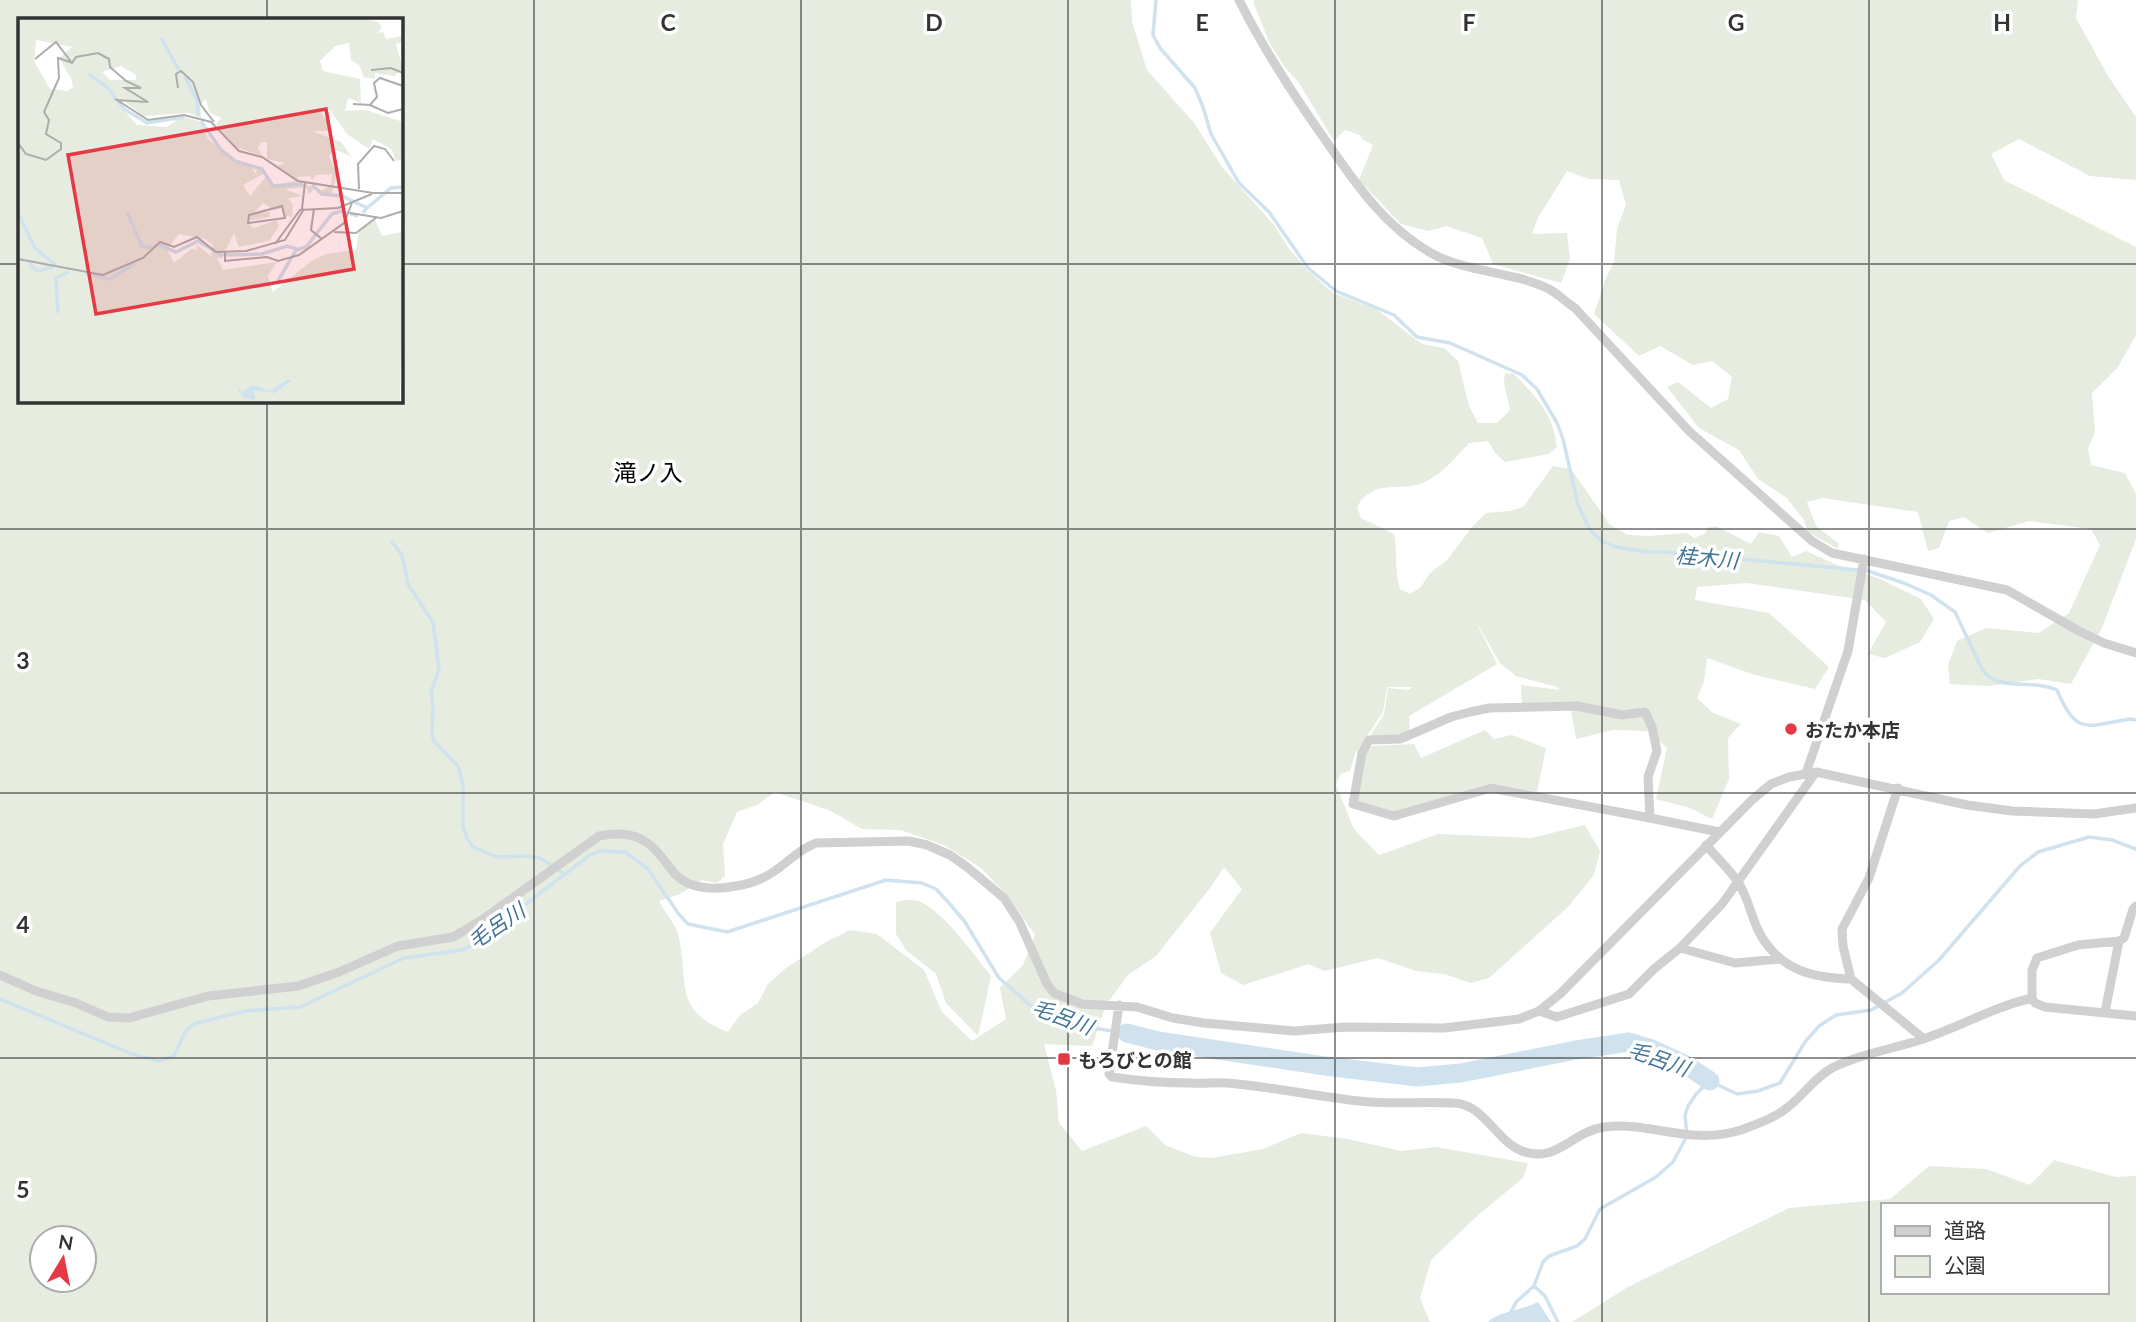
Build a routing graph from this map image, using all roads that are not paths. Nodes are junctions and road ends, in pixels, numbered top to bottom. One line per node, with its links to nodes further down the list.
1 (1243, 3): 2 (street)
2 (1863, 561): 3 (street); 4 (street)
3 (2136, 653)
4 (1811, 773): 5 (street); 8 (street); 10 (street)
5 (1898, 788): 6 (street); 16 (street)
6 (2136, 808)
7 (1650, 818): 7 (street); 8 (street)
8 (1719, 832): 9 (street)
9 (1706, 845): 10 (street); 19 (street)
10 (1739, 883): 13 (street); 14 (street)
11 (2136, 906): 12 (street)
12 (2119, 941): 17 (street); 20 (street)
13 (1680, 948): 14 (street); 19 (street)
14 (1781, 958): 16 (street)
15 (0, 975): 18 (street)
16 (1851, 979): 22 (street)
17 (2032, 998): 20 (street); 22 (street)
18 (1119, 1008): 19 (street); 22 (street)
19 (1539, 1011)
20 (2105, 1012): 21 (street)
21 (2136, 1016)
22 (1924, 1039)

